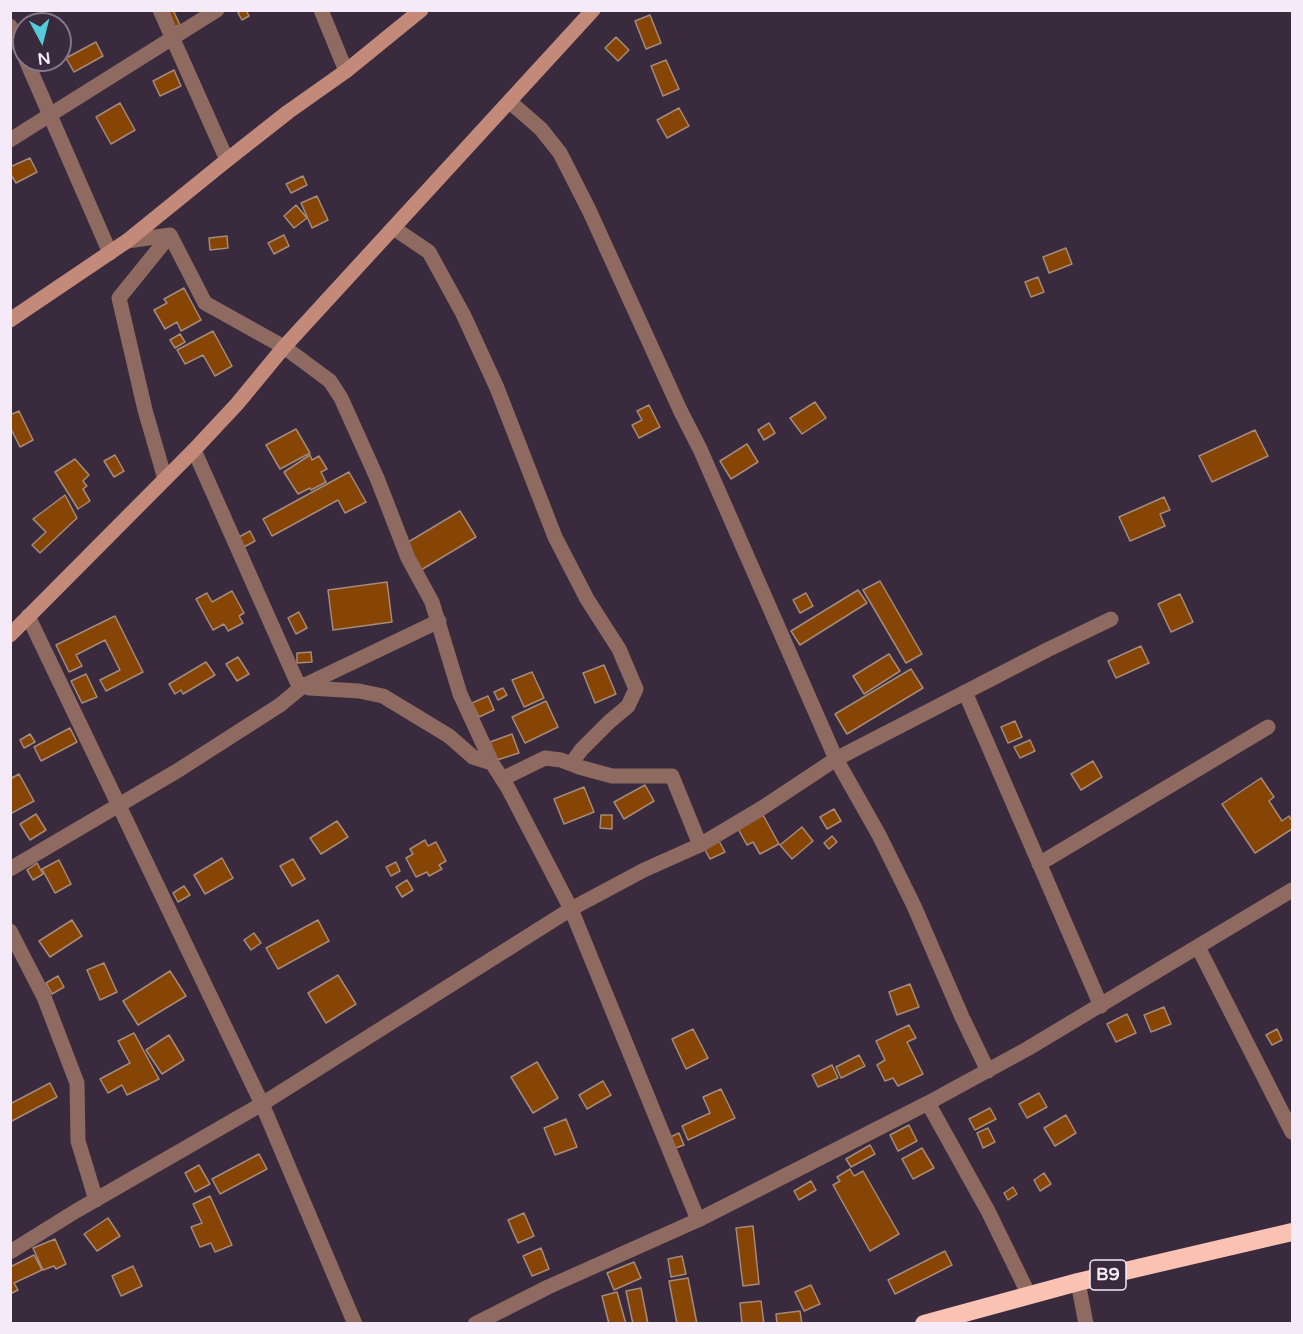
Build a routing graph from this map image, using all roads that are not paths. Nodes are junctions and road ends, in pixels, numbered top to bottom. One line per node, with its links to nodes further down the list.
1 (160, 10): 6 (street)
2 (217, 10): 6 (street)
3 (321, 10): 7 (street)
4 (421, 10): 7 (main road)
5 (593, 10): 9 (main road)
6 (173, 38): 10 (street); 12 (street)
7 (346, 71): 12 (main road)
8 (31, 72): 10 (street)
9 (510, 102): 13 (main road); 28 (street)
10 (50, 116): 11 (street); 16 (street)
11 (10, 140)
12 (226, 160): 15 (main road)
13 (395, 229): 18 (main road); 30 (street)
14 (170, 235): 15 (street); 18 (street); 20 (street)
15 (127, 241): 16 (main road)
16 (110, 253): 17 (main road)
17 (10, 320)
18 (285, 347): 19 (main road); 23 (street)
19 (194, 450): 20 (main road); 25 (street)
20 (165, 479): 21 (main road)
21 (28, 615): 24 (main road); 32 (street)
22 (1111, 619): 26 (street)
23 (439, 621): 25 (street); 29 (street)
24 (10, 635)
25 (303, 686): 29 (street); 32 (street)
26 (965, 692): 28 (street); 34 (street)
27 (1268, 727): 34 (street)
28 (836, 759): 33 (street); 41 (street)
29 (492, 763): 31 (street)
30 (570, 764): 31 (street); 33 (street)
31 (502, 779): 37 (street)
32 (119, 805): 35 (street); 43 (street)
33 (700, 845): 37 (street)
34 (1039, 864): 40 (street)
35 (10, 869)
36 (1293, 890): 39 (street)
37 (571, 909): 43 (street); 46 (street)
38 (10, 930): 45 (street)
39 (1198, 947): 40 (street); 44 (street)
40 (1101, 1006): 41 (street)
41 (988, 1071): 42 (street)
42 (928, 1103): 46 (street); 50 (street)
43 (262, 1104): 45 (street); 51 (street)
44 (1293, 1132)
45 (96, 1200): 48 (street)
46 (698, 1220): 52 (street)
47 (1291, 1229): 49 (highway, B9)
48 (10, 1252)
49 (1078, 1282): 50 (highway, B9); 54 (street)
50 (1029, 1295): 53 (highway, B9)
51 (355, 1323)
52 (475, 1323)
53 (924, 1323)
54 (1086, 1323)

